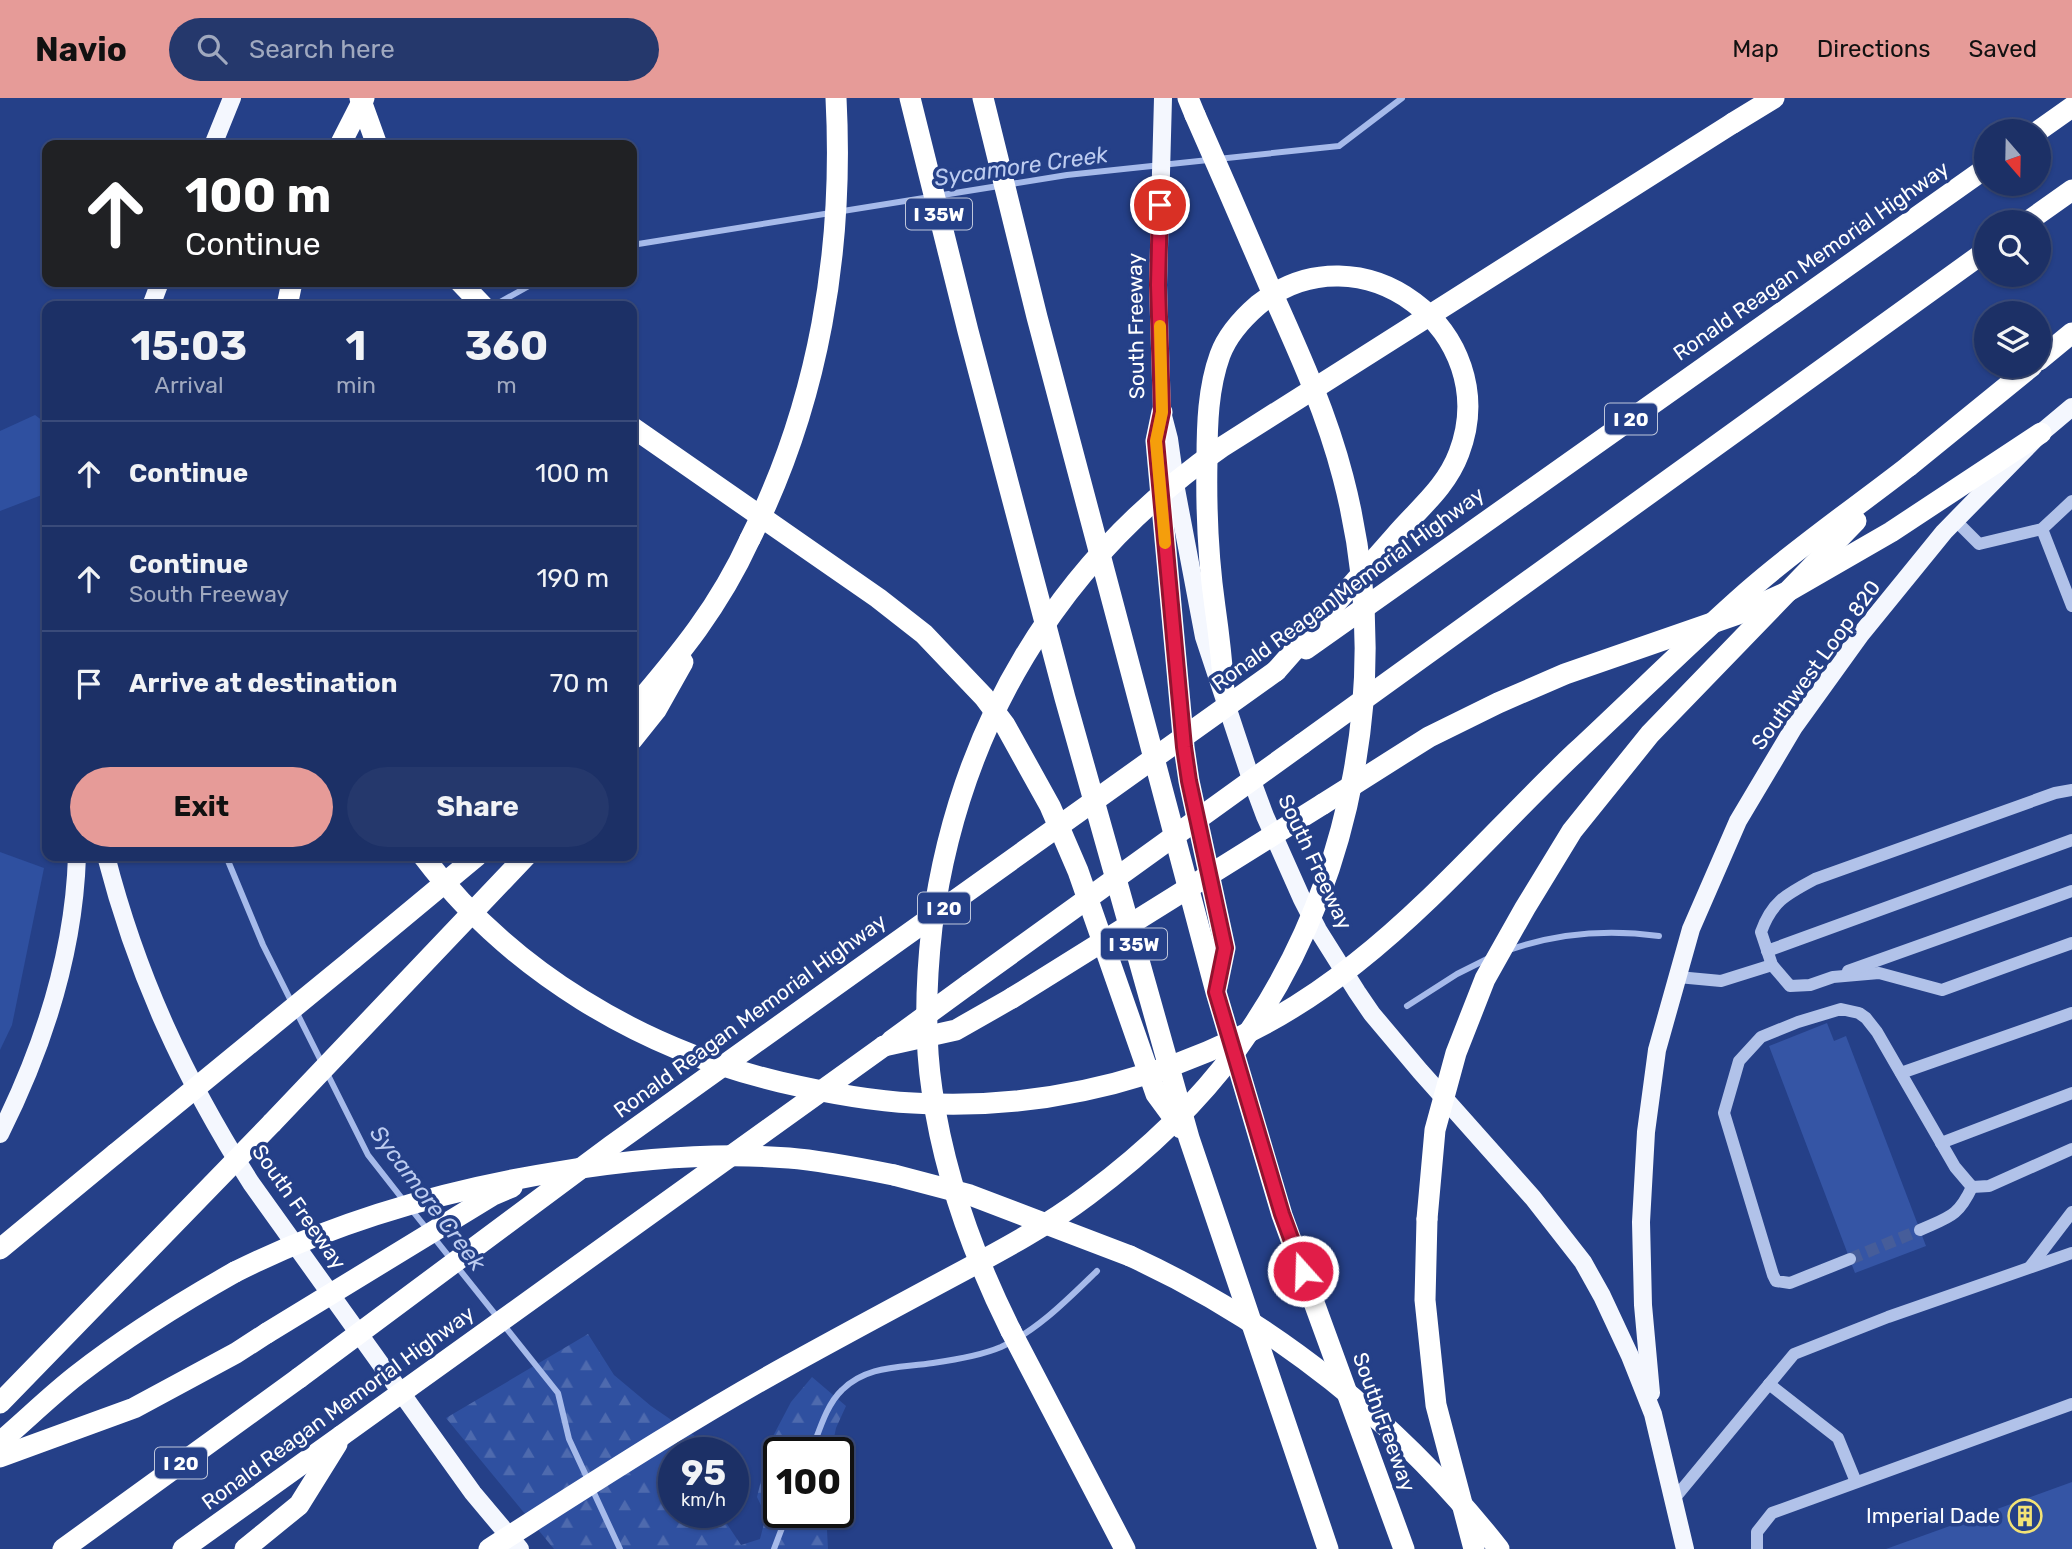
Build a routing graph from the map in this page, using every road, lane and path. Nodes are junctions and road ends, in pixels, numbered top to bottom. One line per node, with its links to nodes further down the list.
1 (232, 98): 11 (main road)
2 (362, 98): 12 (highway, bridge); 13 (highway)
3 (836, 98): 32 (highway, bridge)
4 (910, 98): 56 (highway, I 35W)
5 (983, 98): 50 (highway, South Freeway / I 35W)
6 (1163, 98): 24 (main road, South Freeway)
7 (1188, 98): 79 (highway, bridge)
8 (1774, 98): 81 (highway, bridge)
9 (2072, 107): 10 (highway)
10 (2051, 122)
11 (215, 140)
12 (342, 140)
13 (375, 140)
14 (1974, 177): 33 (highway, Ronald Reagan Memorial Highway / I 20)
15 (2072, 190): 16 (highway)
16 (2043, 210)
17 (1974, 260): 52 (highway, Ronald Reagan Memorial Highway, bridge)
18 (465, 287): 19 (highway)
19 (478, 301)
20 (2072, 333): 21 (highway)
21 (2051, 350)
22 (2017, 378): 27 (highway)
23 (2072, 407): 26 (main road, Southwest Loop 820)
24 (1162, 412): 34 (main road, South Freeway); 50 (highway)
25 (637, 431): 56 (highway)
26 (2040, 433): 29 (main road, Southwest Loop 820); 52 (highway, bridge)
27 (1909, 466): 41 (highway, bridge); 84 (highway, bridge)
28 (2072, 501): 30 (lane)
29 (1955, 521): 30 (lane); 48 (main road, Southwest Loop 820)
30 (2042, 529): 31 (lane)
31 (2072, 606)
32 (699, 629): 35 (highway); 36 (highway)
33 (1276, 671): 34 (highway); 58 (highway, Ronald Reagan Memorial Highway / I 20, bridge)
34 (1224, 691): 70 (main road, South Freeway)
35 (637, 704)
36 (637, 733)
37 (2072, 790): 46 (lane)
38 (2072, 839): 46 (lane)
39 (77, 861): 55 (main road)
40 (107, 861): 80 (main road, South Freeway)
41 (427, 861)
42 (471, 861): 63 (highway, bridge)
43 (521, 861): 68 (highway, bridge)
44 (2072, 891): 49 (lane)
45 (2072, 943): 49 (lane)
46 (1767, 951): 47 (lane)
47 (1772, 965): 48 (lane); 49 (lane)
48 (1678, 977): 70 (main road, Southwest Loop 820)
49 (1833, 977)
50 (1216, 992): 83 (highway, South Freeway / I 35W)
51 (2072, 1013): 53 (lane)
52 (884, 1046): 71 (highway, Ronald Reagan Memorial Highway, bridge)
53 (1901, 1073): 57 (lane); 65 (lane)
54 (2072, 1093): 57 (lane)
55 (0, 1134)
56 (1189, 1138): 82 (highway, I 35W)
57 (1941, 1143): 60 (lane)
58 (611, 1146): 73 (highway, bridge); 76 (highway, Ronald Reagan Memorial Highway / I 20, bridge)
59 (2072, 1149): 60 (lane)
60 (1972, 1187): 62 (lane)
61 (2072, 1212): 66 (lane)
62 (1920, 1230)
63 (0, 1249)
64 (2072, 1253): 66 (lane)
65 (1850, 1259)
66 (2030, 1268): 67 (lane)
67 (1769, 1384): 74 (lane); 75 (lane)
68 (0, 1404)
69 (2072, 1404): 74 (lane)
70 (1653, 1414): 75 (main road, South Freeway)
71 (341, 1436): 77 (highway, Ronald Reagan Memorial Highway); 78 (highway)
72 (0, 1442): 85 (highway, bridge)
73 (0, 1457)
74 (1856, 1482): 87 (lane)
75 (1674, 1499): 86 (main road, South Freeway)
76 (63, 1549)
77 (183, 1549)
78 (245, 1549)
79 (489, 1549)
80 (520, 1549)
81 (1125, 1549)
82 (1328, 1549)
83 (1404, 1549)
84 (1474, 1549)
85 (1499, 1549)
86 (1685, 1549)
87 (1756, 1549)

